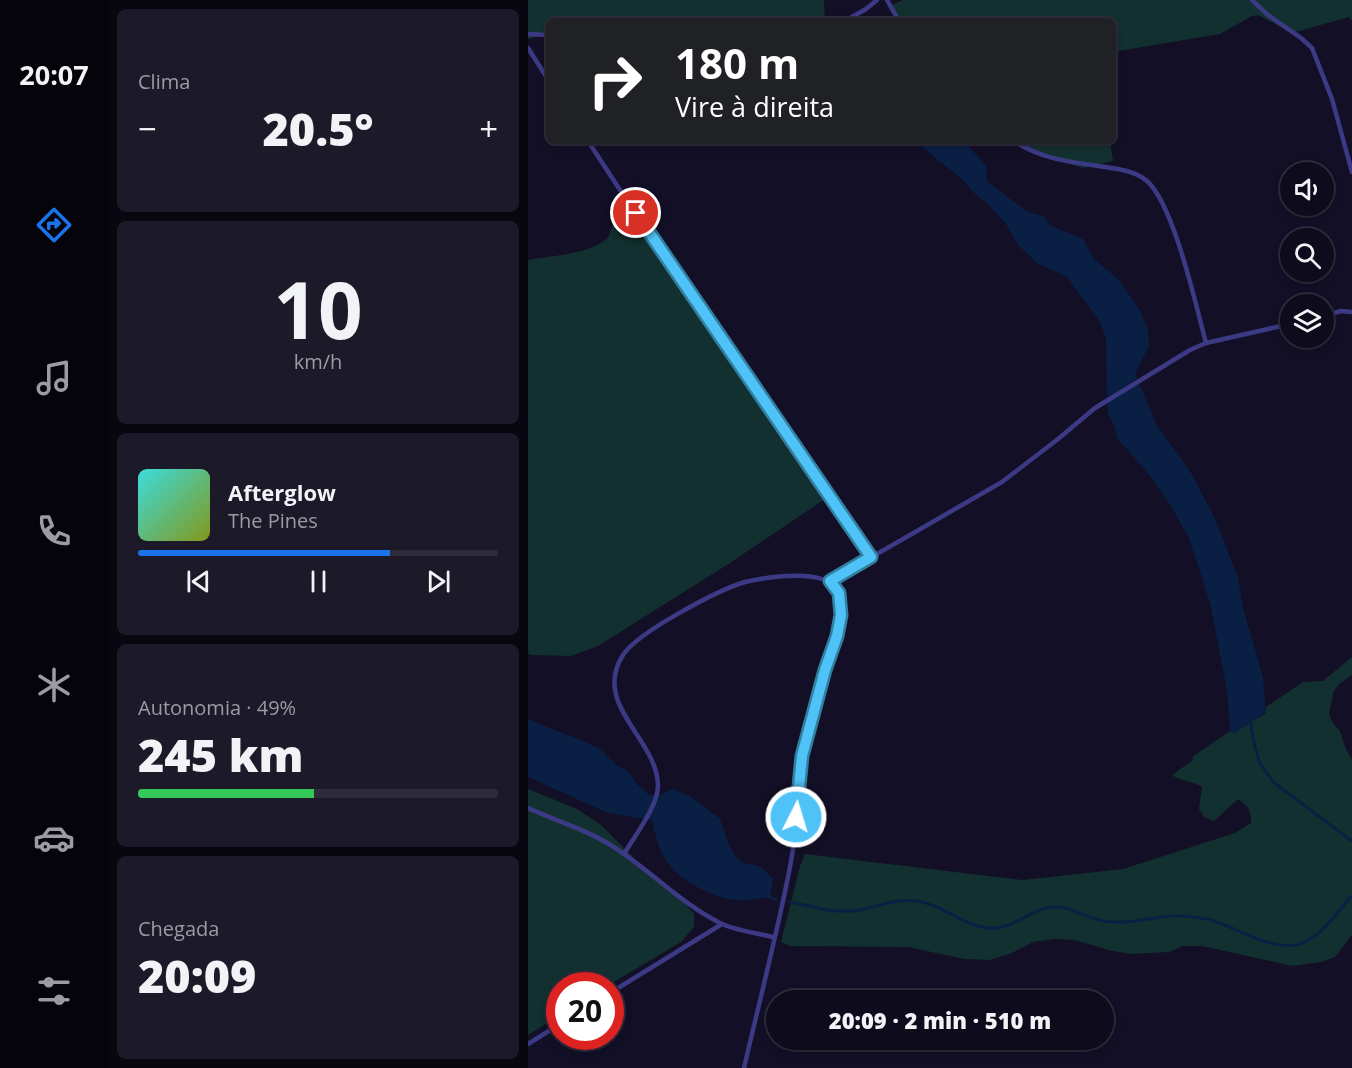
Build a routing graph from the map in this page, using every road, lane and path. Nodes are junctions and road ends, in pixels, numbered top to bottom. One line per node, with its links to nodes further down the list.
1 (877, 0): 4 (lane)
2 (887, 0): 5 (lane)
3 (1252, 0): 12 (lane)
4 (850, 18)
5 (897, 18)
6 (528, 34): 7 (lane)
7 (546, 35)
8 (528, 48): 9 (lane)
9 (546, 76)
10 (590, 144): 17 (lane)
11 (1020, 144): 16 (lane)
12 (1352, 172)
13 (1352, 312): 14 (lane)
14 (1334, 313)
15 (1280, 326): 16 (lane)
16 (1206, 343): 17 (lane)
17 (871, 557): 18 (lane)
18 (830, 581): 20 (lane); 22 (lane)
19 (528, 808): 20 (lane)
20 (624, 854): 21 (lane)
21 (722, 924): 22 (lane); 23 (lane)
22 (773, 937): 26 (lane)
23 (624, 984)
24 (546, 1033): 25 (lane)
25 (528, 1044)
26 (744, 1068)

